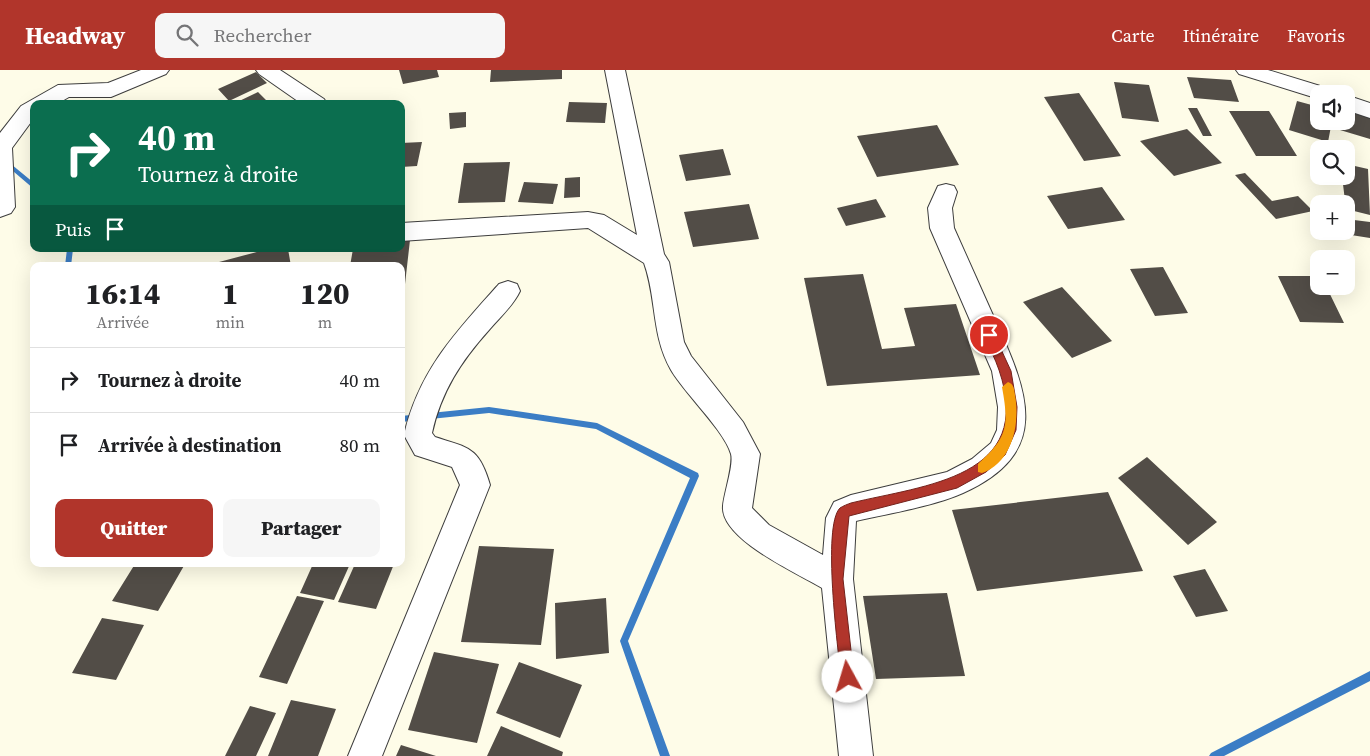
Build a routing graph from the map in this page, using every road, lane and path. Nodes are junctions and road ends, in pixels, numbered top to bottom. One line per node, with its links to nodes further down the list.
1 (159, 70): 6 (street)
2 (266, 70): 7 (street)
3 (614, 70): 14 (street)
4 (1246, 70): 5 (street)
5 (1310, 90)
6 (48, 100)
7 (311, 100)
8 (1355, 105): 10 (street)
9 (30, 110): 12 (street)
10 (1370, 111)
11 (946, 192): 16 (street)
12 (0, 209)
13 (405, 232): 14 (street)
14 (653, 257): 16 (street)
15 (508, 291): 17 (street)
16 (837, 579): 18 (street)
17 (365, 756)
18 (856, 756)

